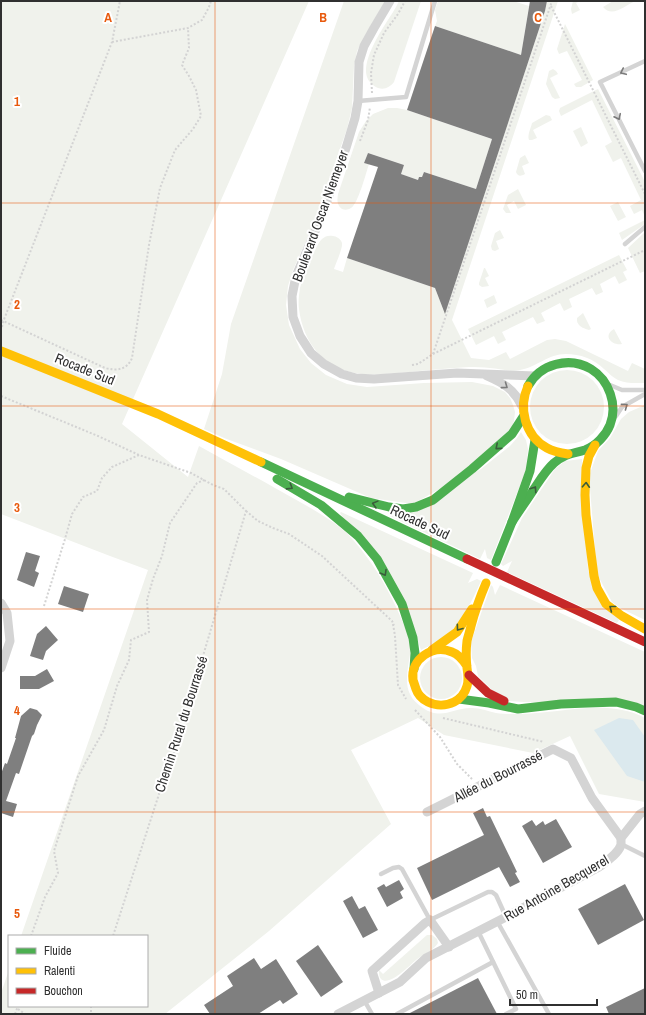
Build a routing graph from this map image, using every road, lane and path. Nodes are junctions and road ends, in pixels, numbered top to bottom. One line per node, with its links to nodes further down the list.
1 (120, 1): 9 (path)
2 (211, 1): 8 (path)
3 (390, 1): 12 (street, Boulevard Oscar Niemeyer)
4 (405, 1): 11 (path)
5 (435, 1): 11 (lane)
6 (552, 1): 7 (path)
7 (550, 6): 15 (path); 22 (path)
8 (188, 28): 9 (path); 19 (path)
9 (112, 42): 19 (path)
10 (645, 61): 14 (lane, one-way to 14)
11 (372, 100): 12 (lane); 13 (path)
12 (358, 101): 24 (street, Boulevard Oscar Niemeyer)
13 (360, 142)
14 (645, 171)
15 (645, 194)
16 (645, 227): 17 (lane)
17 (625, 244)
18 (645, 250): 22 (path)
19 (2, 321): 20 (path)
20 (2, 327)
21 (1, 351): 33 (main road, Rocade Sud)
22 (433, 354): 23 (path)
23 (411, 365)
24 (482, 373): 25 (street, Boulevard Oscar Niemeyer); 30 (street, Boulevard Oscar Niemeyer, one-way to 30)
25 (535, 376): 26 (main road); 30 (main road)
26 (606, 382): 27 (lane); 32 (main road)
27 (645, 390)
28 (645, 394): 32 (lane, one-way to 28)
29 (1, 396): 37 (path)
30 (522, 406): 31 (main road)
31 (523, 417): 34 (main road); 39 (main road, one-way to 39)
32 (611, 424): 35 (main road)
33 (208, 438): 39 (main road, Rocade Sud); 52 (main road, one-way to 52)
34 (535, 440): 36 (main road); 41 (main road)
35 (595, 445): 36 (main road); 48 (main road, one-way to 35)
36 (568, 454): 41 (main road, one-way to 36)
37 (139, 455): 38 (path); 46 (path)
38 (204, 480): 40 (path); 70 (path)
39 (313, 487): 49 (main road, Rocade Sud)
40 (246, 511): 47 (path); 71 (path, Chemin Rural du Bourrassé)
41 (512, 522): 42 (main road)
42 (496, 562)
43 (486, 583): 44 (main road)
44 (480, 596): 50 (main road, one-way to 50); 53 (main road)
45 (1, 603): 51 (street)
46 (44, 606)
47 (392, 621)
48 (645, 629)
49 (645, 642)
50 (429, 652): 52 (main road); 53 (main road)
51 (1, 668)
52 (414, 669): 54 (main road)
53 (468, 671): 54 (main road); 55 (main road)
54 (459, 699): 55 (main road)
55 (518, 709): 56 (main road)
56 (645, 711)
57 (417, 712): 58 (path)
58 (425, 714)
59 (440, 717): 60 (path)
60 (553, 748): 62 (street, Allée du Bourrassé); 63 (street, Allée du Bourrassé)
61 (645, 811): 63 (street, Rue Antoine Becquerel)
62 (427, 812)
63 (621, 841): 64 (lane); 66 (street, Rue Antoine Becquerel)
64 (645, 856)
65 (381, 874): 67 (lane)
66 (506, 917): 67 (lane); 68 (street, Rue Antoine Becquerel)
67 (430, 920): 72 (street); 74 (street)
68 (498, 921): 69 (street, Rue Antoine Becquerel); 83 (lane)
69 (478, 931): 72 (street, Rue Antoine Becquerel); 73 (lane)
70 (31, 935)
71 (113, 935)
72 (449, 947): 74 (street, Rue Antoine Becquerel)
73 (493, 962): 81 (lane); 82 (lane)
74 (379, 993): 75 (street, Rue Antoine Becquerel)
75 (364, 1000): 79 (street, Rue Antoine Becquerel); 80 (lane)
76 (18, 1007): 77 (path); 78 (path)
77 (15, 1014)
78 (25, 1014)
79 (338, 1014)
80 (372, 1014)
81 (397, 1014)
82 (506, 1014)
83 (549, 1014)

